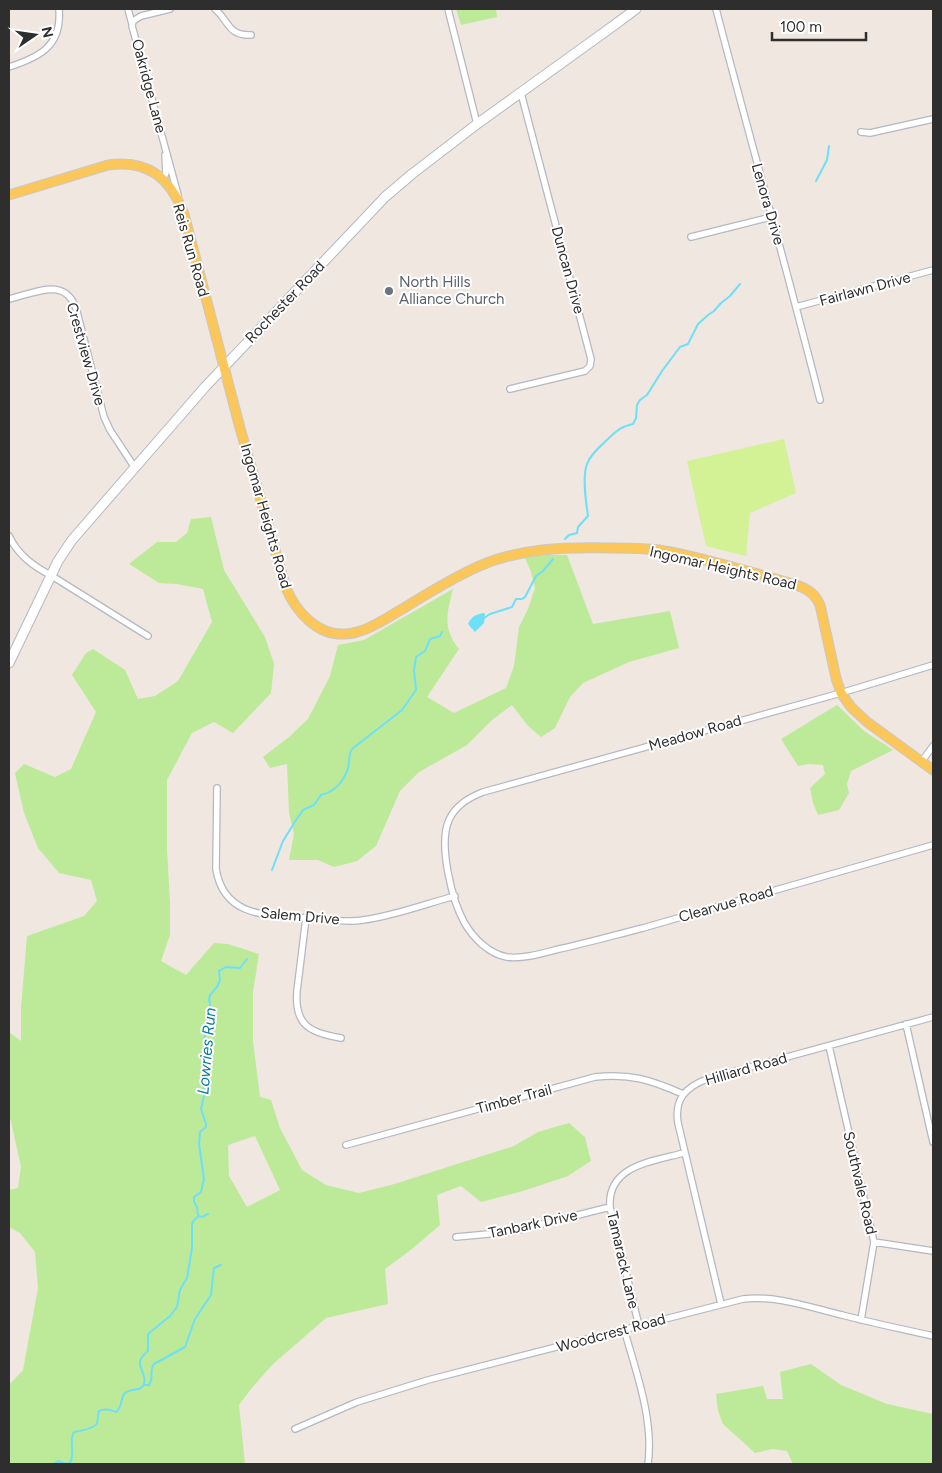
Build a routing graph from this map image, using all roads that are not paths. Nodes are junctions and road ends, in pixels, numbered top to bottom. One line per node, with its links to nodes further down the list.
1 (59, 9): 10 (street)
2 (128, 9): 8 (street, Oakridge Lane)
3 (170, 9): 8 (street, Oakridge Lane)
4 (215, 9): 9 (street)
5 (448, 9): 13 (street)
6 (636, 9): 11 (street, Rochester Road)
7 (716, 9): 19 (street, Lenora Drive)
8 (132, 26): 15 (street, Oakridge Lane)
9 (251, 35)
10 (9, 67)
11 (521, 93): 13 (street, Rochester Road); 25 (street, Duncan Drive)
12 (933, 119): 14 (street)
13 (477, 124): 24 (street, Rochester Road)
14 (861, 132)
15 (165, 146): 16 (street, Oakridge Lane); 18 (street, Oakridge Lane)
16 (163, 179): 17 (main road, Reis Run Road); 18 (main road, Reis Run Road)
17 (9, 196)
18 (180, 204): 24 (main road, Reis Run Road)
19 (771, 217): 20 (street); 23 (street, Lenora Drive)
20 (691, 237)
21 (933, 270): 23 (street, Fairlawn Drive)
22 (9, 299): 27 (street, Crestview Drive)
23 (796, 307): 26 (street, Lenora Drive)
24 (223, 367): 27 (street, Rochester Road); 33 (main road, Ingomar Heights Road)
25 (510, 389)
26 (820, 400)
27 (135, 468): 29 (street, Rochester Road)
28 (9, 536): 29 (street)
29 (52, 576): 30 (street); 31 (street, Rochester Road)
30 (148, 636)
31 (9, 664)
32 (933, 665): 33 (street, Meadow Road)
33 (841, 693): 35 (main road, Ingomar Heights Road); 39 (street, Meadow Road)
34 (933, 746): 35 (street)
35 (922, 762): 36 (main road, Ingomar Heights Road)
36 (933, 770)
37 (217, 788): 40 (street, Salem Drive)
38 (933, 845): 39 (street, Clearvue Road)
39 (455, 896): 40 (street, Salem Drive)
40 (306, 918): 43 (street)
41 (933, 1017): 42 (street, Hilliard Road)
42 (906, 1024): 44 (street, Hilliard Road); 46 (street)
43 (342, 1038)
44 (829, 1046): 45 (street, Hilliard Road); 51 (street, Southvale Road)
45 (683, 1094): 47 (street, Timber Trail); 48 (street)
46 (933, 1142)
47 (346, 1145)
48 (684, 1153): 49 (street, Tamarack Lane); 53 (street)
49 (610, 1207): 50 (street, Tanbark Drive); 55 (street, Tamarack Lane)
50 (456, 1237)
51 (874, 1242): 52 (street); 54 (street, Southvale Road)
52 (933, 1251)
53 (721, 1304): 54 (street, Woodcrest Road); 55 (street, Woodcrest Road)
54 (861, 1320): 57 (street, Woodcrest Road)
55 (639, 1326): 56 (street, Woodcrest Road)
56 (624, 1329): 58 (street, Woodcrest Road); 59 (street)
57 (933, 1336)
58 (296, 1429)
59 (648, 1464)

